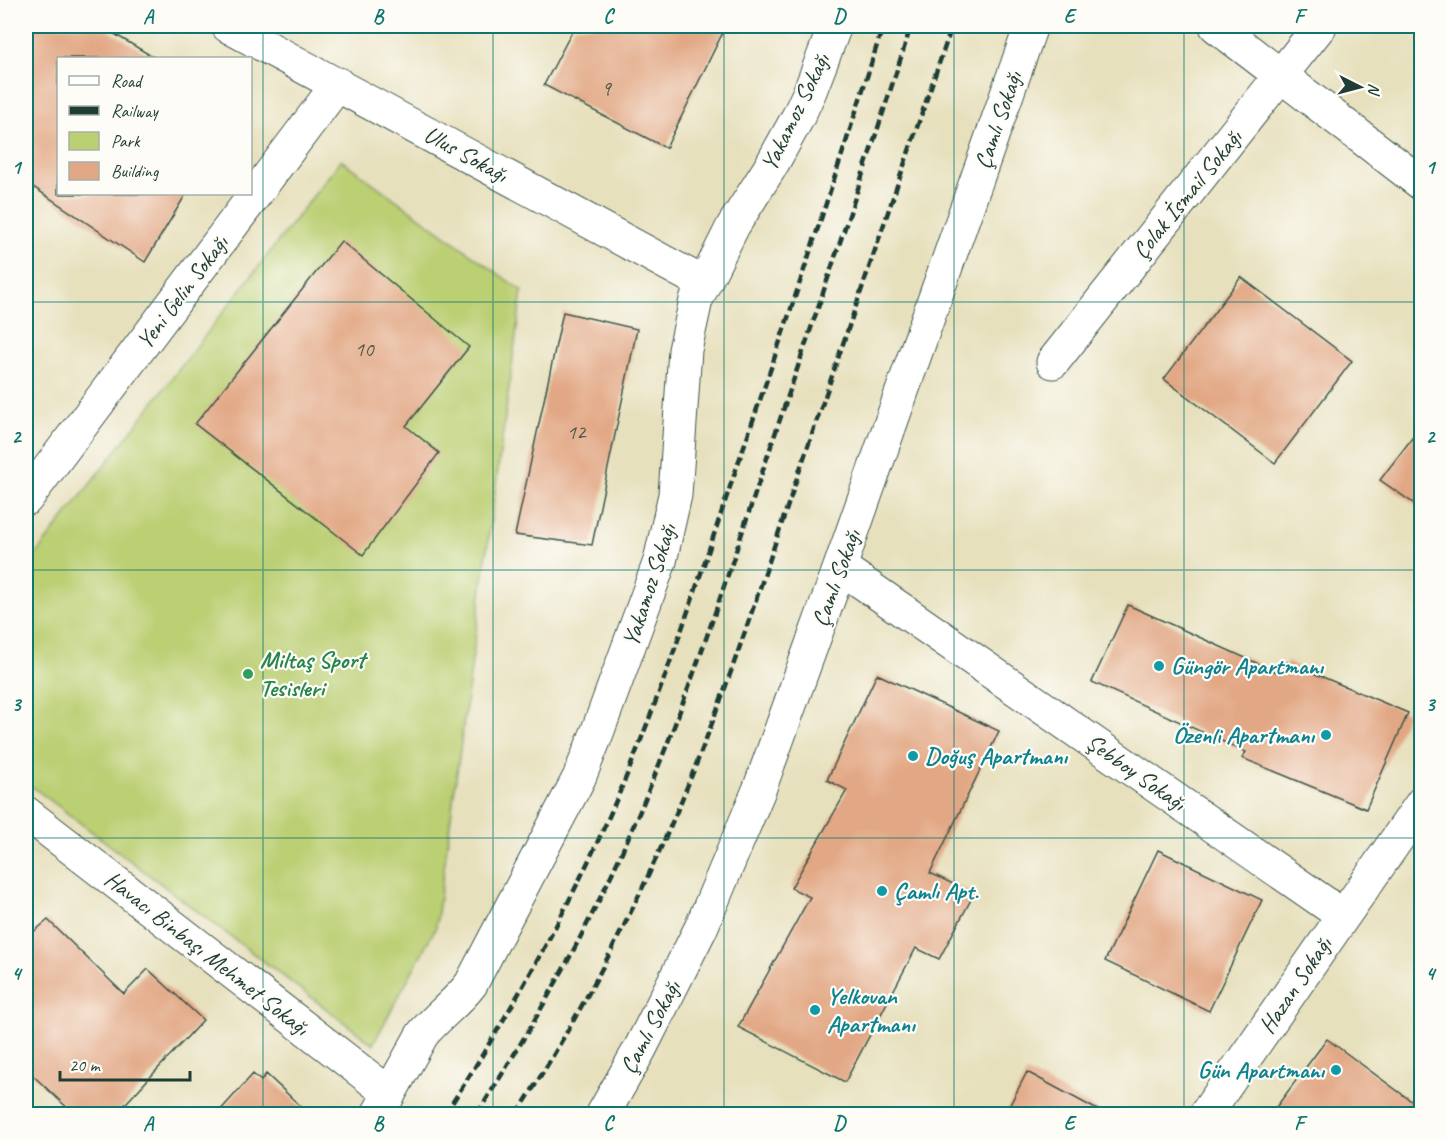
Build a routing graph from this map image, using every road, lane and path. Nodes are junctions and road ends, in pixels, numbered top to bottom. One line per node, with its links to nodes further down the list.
1 (228, 26): 7 (street, Ulus Sokağı)
2 (835, 26): 9 (street, Yakamoz Sokağı)
3 (1031, 26): 12 (street, Çamlı Sokağı)
4 (1216, 26): 6 (street)
5 (1320, 26): 6 (street, Çolak İsmail Sokağı)
6 (1282, 75): 8 (street); 10 (street, Çolak İsmail Sokağı)
7 (339, 84): 9 (street, Ulus Sokağı); 11 (street, Yeni Gelin Sokağı)
8 (1422, 184)
9 (704, 283): 16 (street, Yakamoz Sokağı)
10 (1053, 362)
11 (26, 499)
12 (840, 567): 15 (street, Şebboy Sokağı); 17 (street, Çamlı Sokağı)
13 (1422, 803): 15 (street, Hazan Sokağı)
14 (26, 813): 16 (street, Havacı Binbaşı Mehmet Sokağı)
15 (1342, 915): 18 (street, Hazan Sokağı)
16 (383, 1104)
17 (603, 1114)
18 (1206, 1114)

